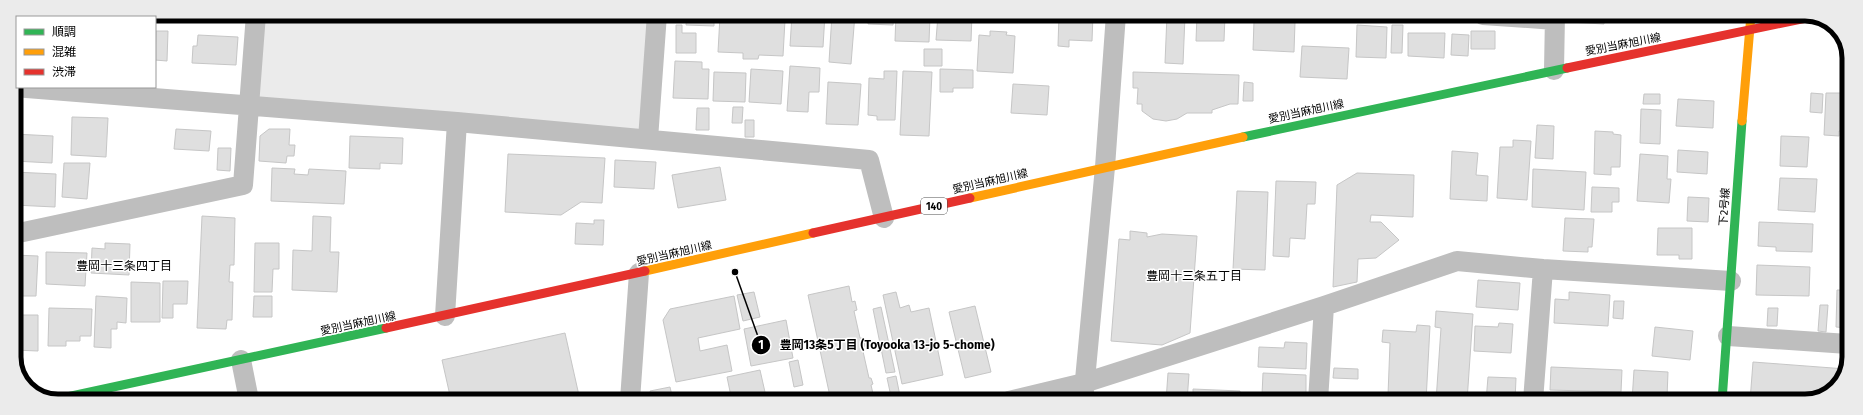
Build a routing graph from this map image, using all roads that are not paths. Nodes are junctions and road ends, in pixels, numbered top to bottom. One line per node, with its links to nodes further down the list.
1 (255, 21): 11 (street)
2 (656, 21): 13 (street)
3 (1115, 21): 14 (street)
4 (1555, 21): 8 (street)
5 (1751, 21): 7 (main road, 下2号線)
6 (1795, 21): 7 (main road, 愛別当麻旭川線 / 140)
7 (1750, 32): 8 (main road, 愛別当麻旭川線 / 140); 19 (main road, 下2号線)
8 (1554, 70): 14 (main road, 愛別当麻旭川線 / 140)
9 (36, 88): 10 (street)
10 (81, 90): 11 (street)
11 (249, 106): 12 (street); 16 (street)
12 (457, 122): 13 (street); 21 (street)
13 (648, 139): 15 (street)
14 (1105, 167): 15 (main road, 愛別当麻旭川線 / 140); 25 (street)
15 (884, 218): 18 (main road, 愛別当麻旭川線 / 140)
16 (21, 233)
17 (1543, 270): 19 (street); 20 (street); 31 (street)
18 (639, 273): 21 (main road, 愛別当麻旭川線 / 140); 28 (street)
19 (1730, 282): 22 (main road, 下2号線)
20 (1324, 306): 25 (street); 30 (street)
21 (445, 316): 24 (main road, 愛別当麻旭川線 / 140)
22 (1728, 336): 23 (street); 32 (main road, 下2号線)
23 (1842, 344)
24 (242, 360): 26 (main road, 愛別当麻旭川線 / 140); 27 (street)
25 (1084, 392): 29 (street)
26 (81, 394)
27 (248, 394)
28 (630, 394)
29 (1067, 394)
30 (1318, 394)
31 (1534, 394)
32 (1723, 394)

